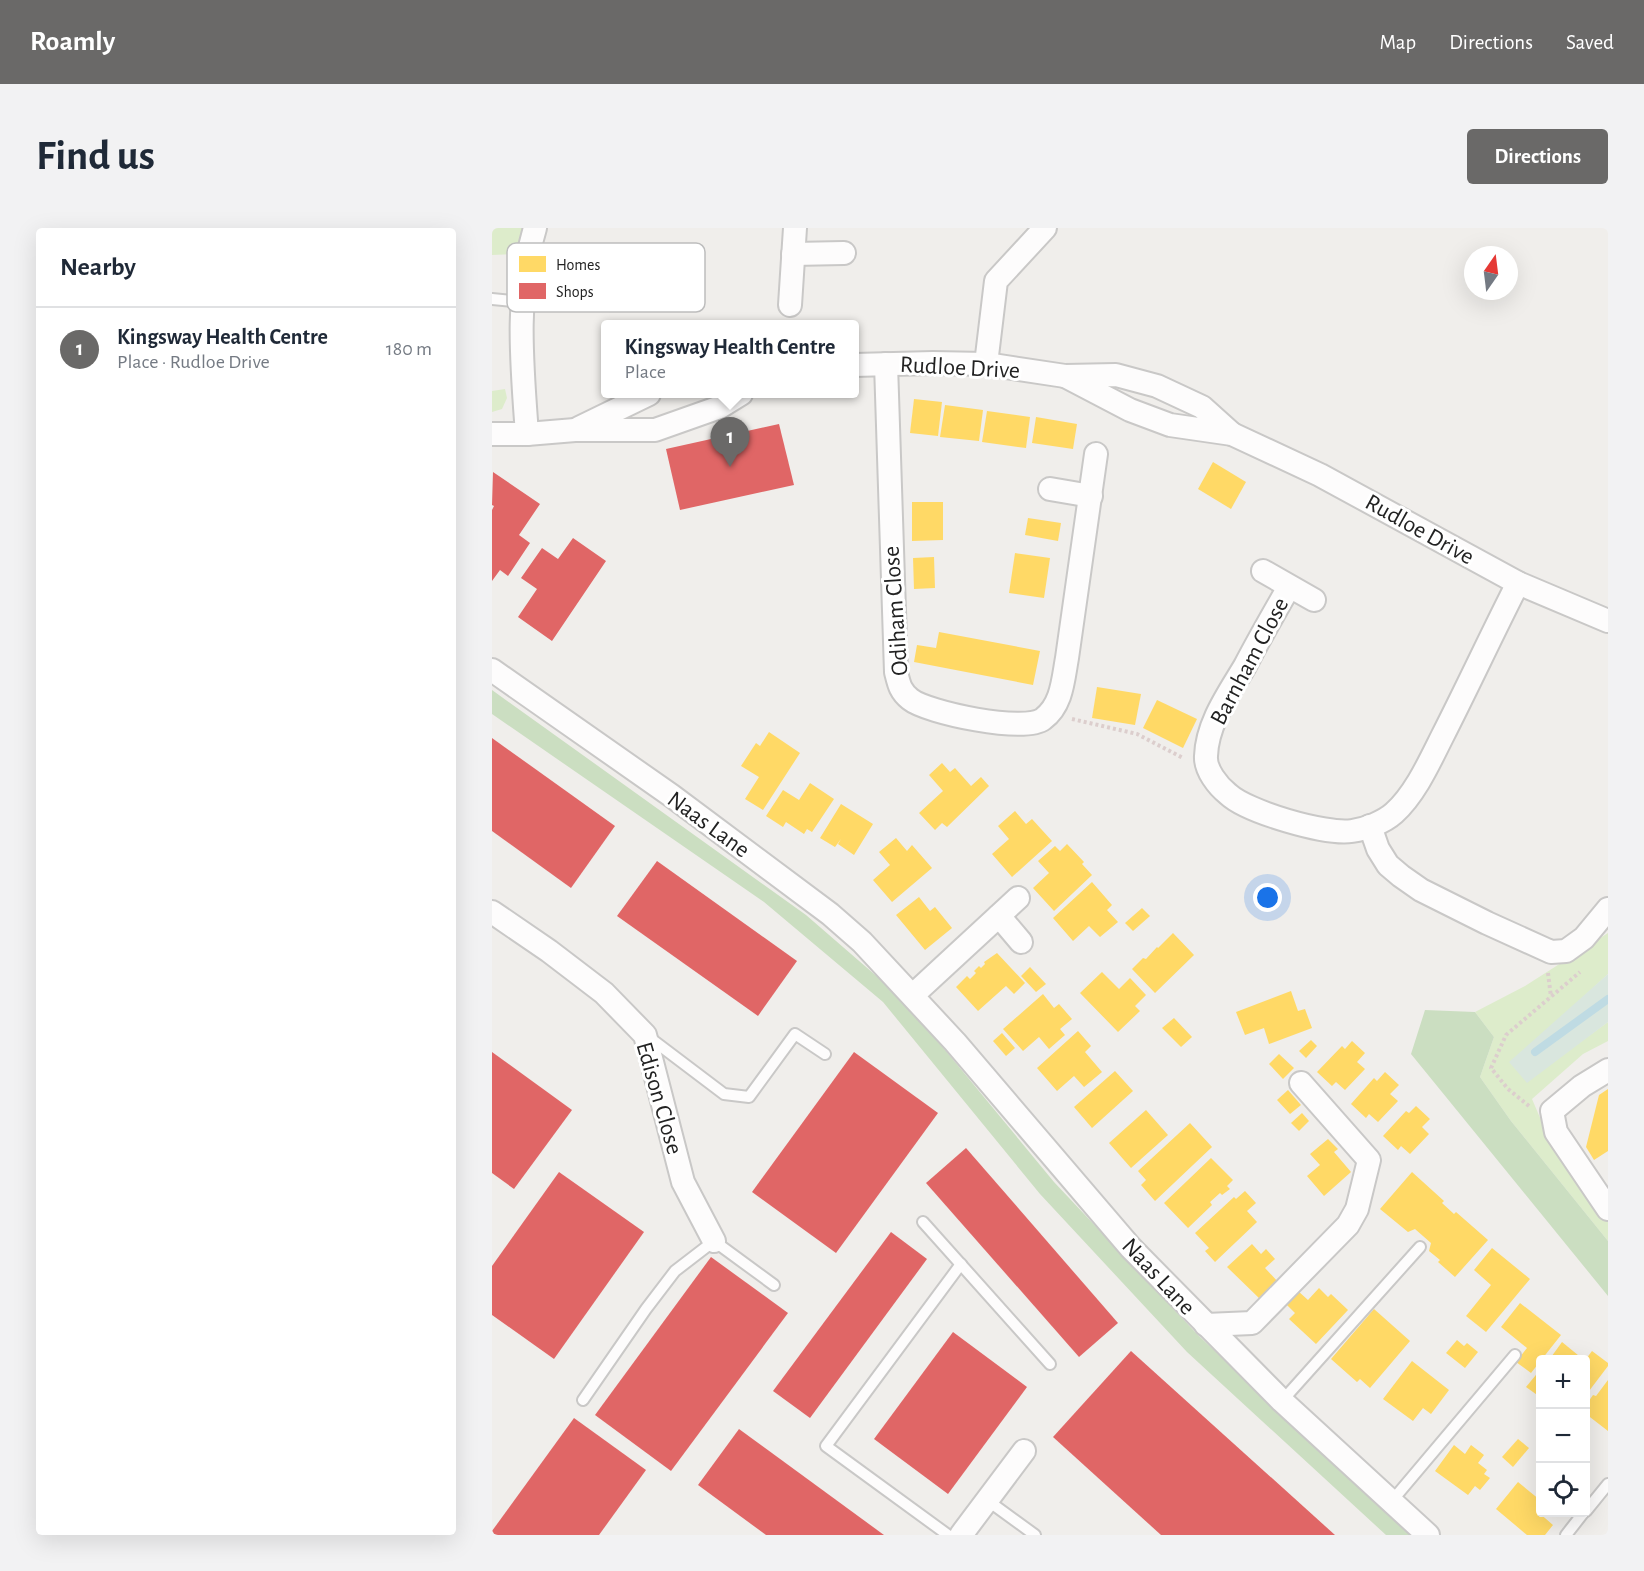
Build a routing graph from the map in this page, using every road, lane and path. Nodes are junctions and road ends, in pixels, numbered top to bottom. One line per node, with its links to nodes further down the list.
1 (536, 228): 4 (street)
2 (795, 228): 6 (street)
3 (1045, 228): 12 (street)
4 (532, 243)
5 (844, 253): 6 (street)
6 (793, 254): 9 (street)
7 (492, 299): 8 (lane)
8 (507, 300)
9 (789, 305)
10 (522, 312): 19 (street)
11 (886, 364): 12 (street, Rudloe Drive); 13 (street, Rudloe Drive); 30 (street, Odiham Close)
12 (986, 364): 14 (street, Rudloe Drive)
13 (859, 365)
14 (1065, 376): 20 (street, Rudloe Drive); 20 (street, Rudloe Drive)
15 (639, 398): 17 (street)
16 (734, 398): 17 (street)
17 (574, 430): 19 (street)
18 (492, 434): 19 (street)
19 (527, 434)
20 (1232, 434): 25 (street, Rudloe Drive)
21 (1096, 454): 23 (street)
22 (1050, 489): 23 (street)
23 (1091, 496): 30 (street)
24 (1263, 572): 26 (street, Barnham Close)
25 (1518, 583): 28 (street, Rudloe Drive); 32 (street)
26 (1289, 587): 27 (street, Barnham Close); 31 (street, Barnham Close)
27 (1314, 600)
28 (1608, 621)
29 (492, 670): 39 (street, Naas Lane)
30 (1048, 714): 31 (path)
31 (1210, 772): 32 (street)
32 (1370, 826): 34 (street)
33 (1018, 898): 36 (street)
34 (1608, 909)
35 (492, 912): 40 (street, Edison Close)
36 (999, 916): 37 (street); 39 (street)
37 (1021, 942)
38 (1584, 969): 44 (path)
39 (913, 995): 51 (street, Naas Lane)
40 (645, 1035): 41 (lane); 47 (street, Edison Close)
41 (825, 1054)
42 (1608, 1070): 44 (street)
43 (1301, 1083): 51 (street)
44 (1552, 1111): 45 (street)
45 (1608, 1209)
46 (923, 1222): 49 (lane)
47 (714, 1241): 50 (lane); 54 (lane)
48 (1420, 1247): 55 (lane)
49 (961, 1264): 53 (lane); 62 (lane)
50 (774, 1285)
51 (1206, 1325): 55 (street, Naas Lane)
52 (1515, 1355): 59 (lane)
53 (1050, 1364)
54 (583, 1400)
55 (1282, 1401): 59 (street, Naas Lane)
56 (1024, 1451): 58 (street)
57 (1608, 1484): 60 (lane)
58 (987, 1500): 63 (street); 64 (lane)
59 (1391, 1502): 65 (street, Naas Lane)
60 (1590, 1506)
61 (1581, 1517): 66 (lane)
62 (948, 1535)
63 (961, 1535)
64 (1035, 1535)
65 (1428, 1535)
66 (1566, 1535)

